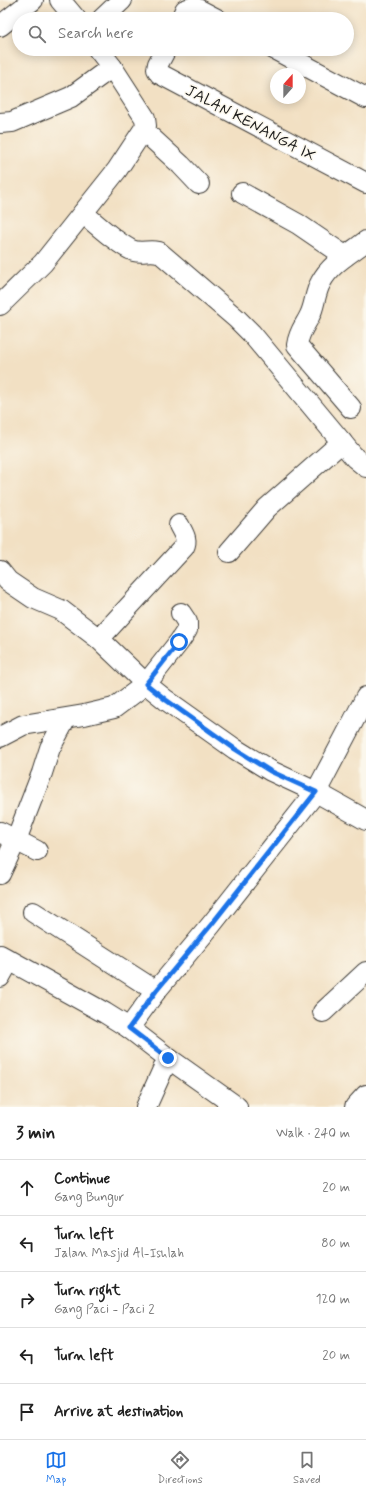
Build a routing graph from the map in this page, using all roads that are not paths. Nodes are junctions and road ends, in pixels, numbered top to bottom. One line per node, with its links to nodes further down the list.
1 (33, 0): 4 (street)
2 (60, 0): 5 (street)
3 (122, 0): 6 (street)
4 (18, 12)
5 (70, 12)
6 (109, 12)
7 (184, 12): 8 (street)
8 (204, 12)
9 (12, 17): 10 (street)
10 (0, 26)
11 (103, 56): 14 (street)
12 (162, 56): 18 (street, JALAN KENANGA IX)
13 (287, 56): 15 (street)
14 (112, 67): 16 (street); 17 (street)
15 (366, 98)
16 (0, 123)
17 (144, 131): 19 (street); 21 (street)
18 (366, 183)
19 (199, 184)
20 (242, 193): 23 (street)
21 (83, 213): 24 (street); 26 (street)
22 (366, 241): 23 (street)
23 (345, 256): 25 (street)
24 (0, 305)
25 (351, 408)
26 (342, 442): 27 (street); 29 (street)
27 (366, 468)
28 (179, 525): 32 (street)
29 (229, 552)
30 (0, 571): 32 (street)
31 (181, 613): 33 (street)
32 (100, 639): 33 (street)
33 (146, 684): 36 (street); 37 (street)
34 (366, 697): 37 (street)
35 (64, 722): 39 (street)
36 (0, 737)
37 (316, 792): 38 (street); 45 (street)
38 (366, 820)
39 (8, 836): 40 (street); 41 (street)
40 (37, 851)
41 (0, 874)
42 (32, 912): 45 (street)
43 (3, 964): 47 (street)
44 (366, 972): 46 (street)
45 (156, 991): 47 (street)
46 (323, 1012)
47 (129, 1028): 48 (street)
48 (168, 1058): 50 (street); 51 (street)
49 (366, 1095): 52 (street)
50 (146, 1107)
51 (238, 1107)
52 (355, 1107)

